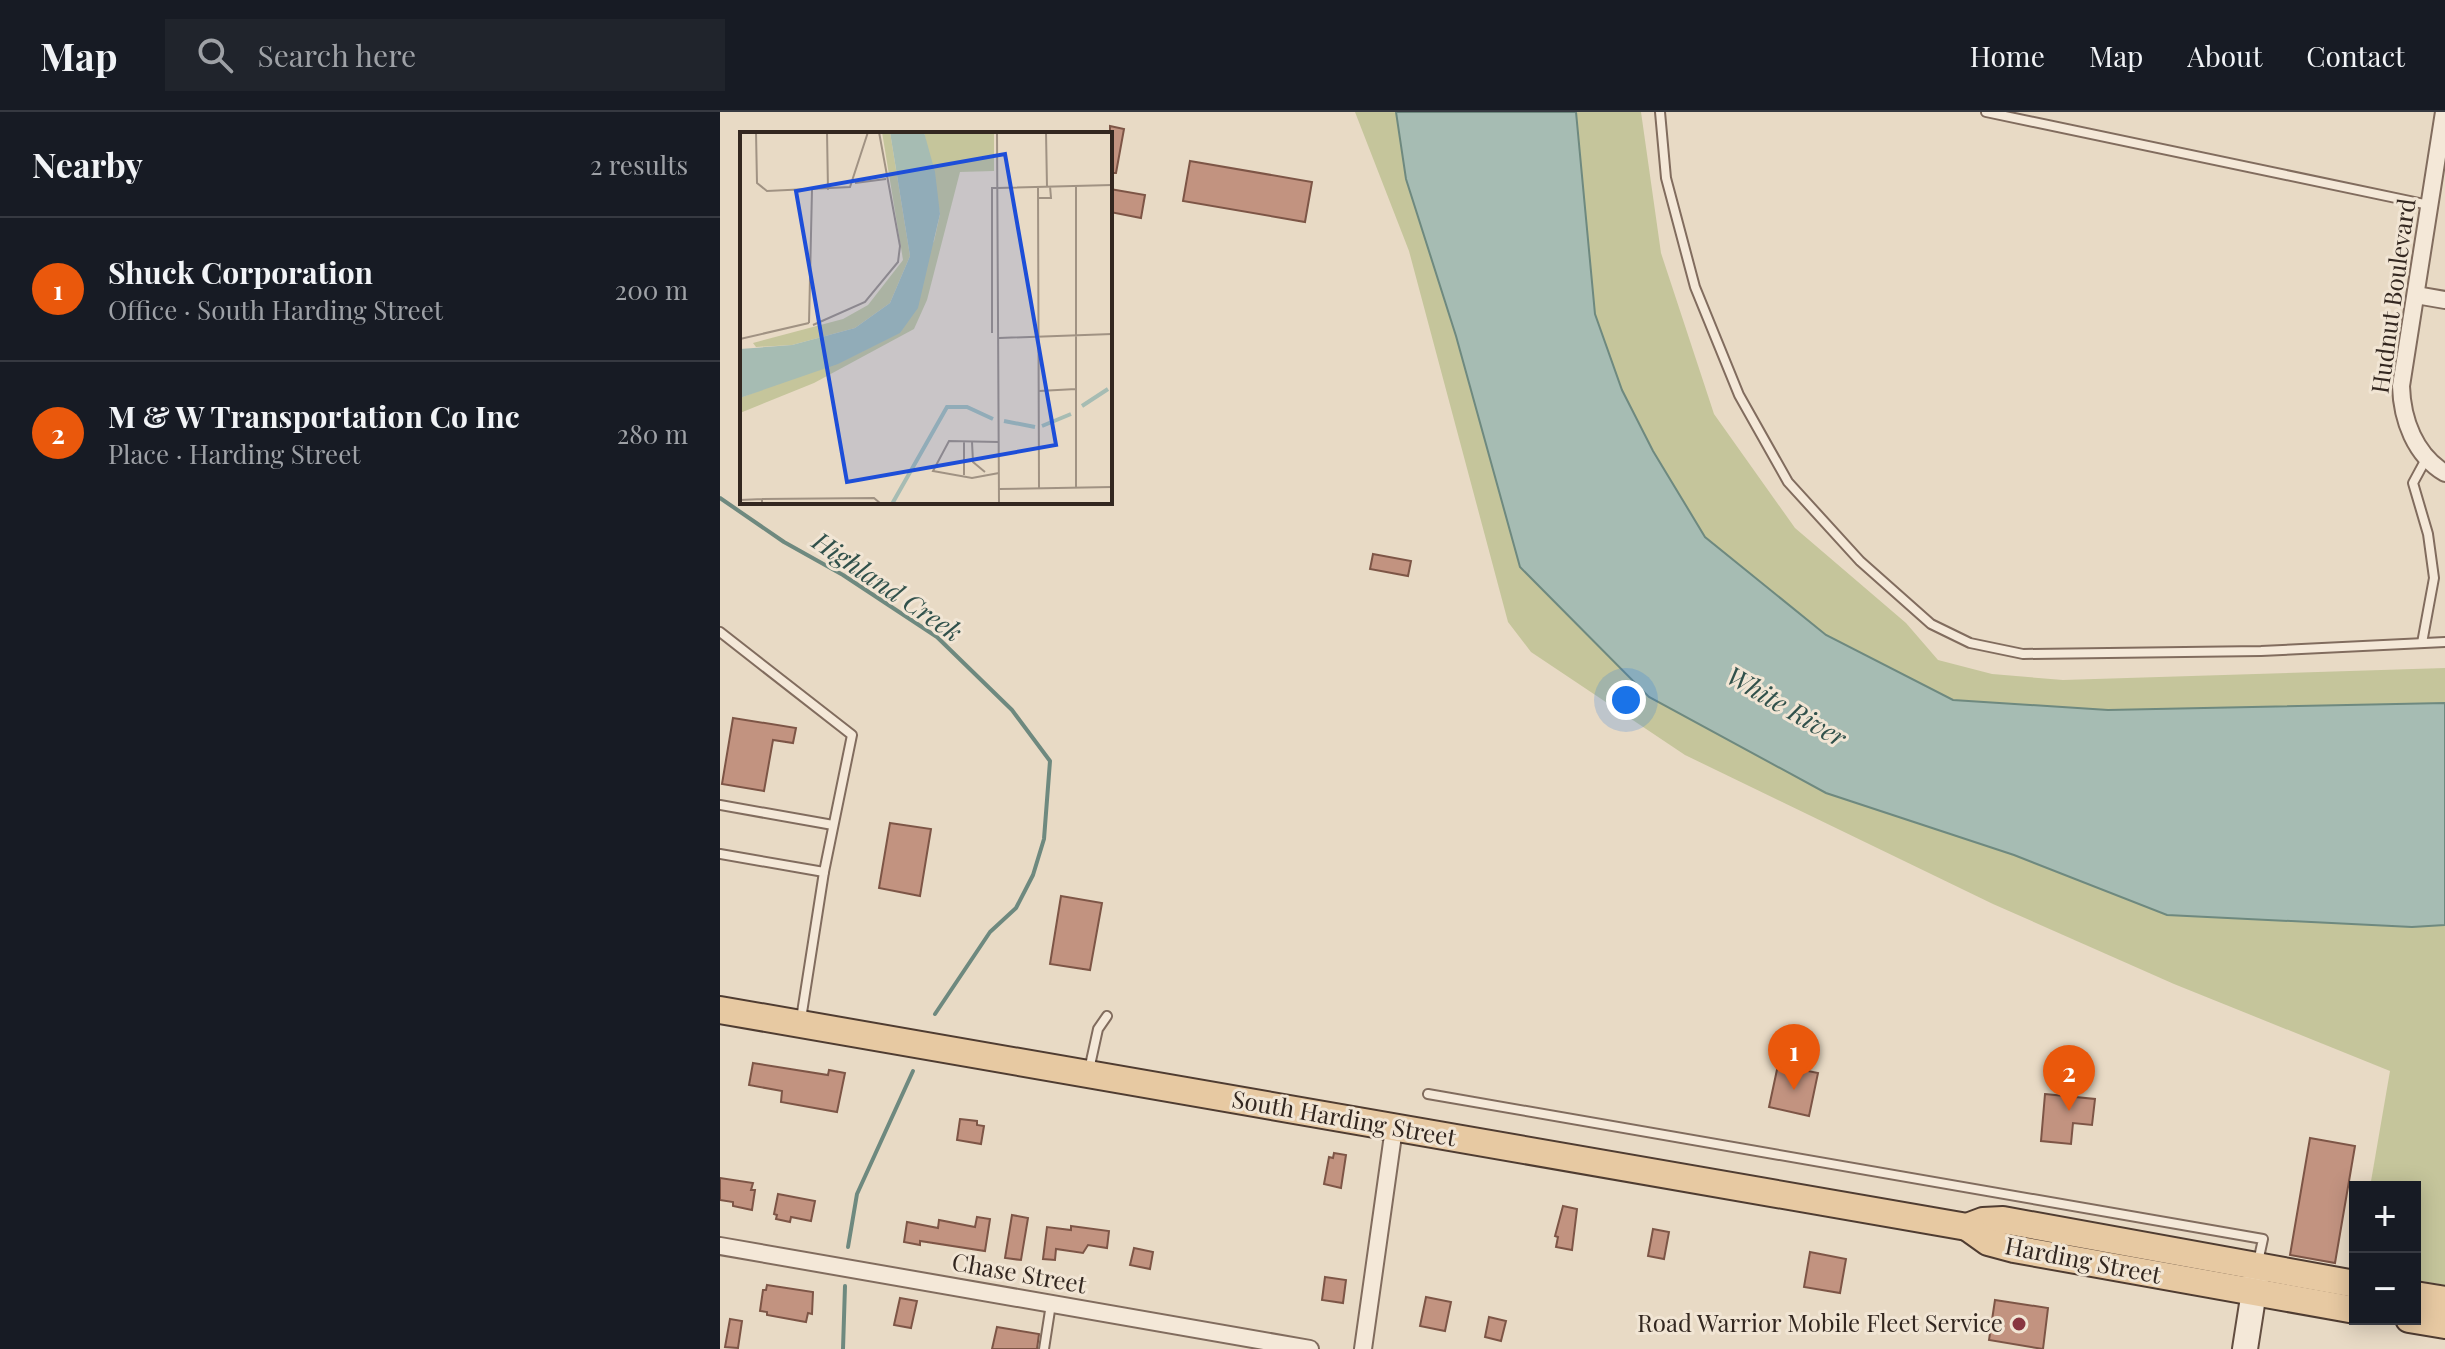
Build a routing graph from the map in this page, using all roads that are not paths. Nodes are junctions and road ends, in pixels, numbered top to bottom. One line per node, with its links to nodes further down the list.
1 (1660, 112): 11 (lane)
2 (1986, 112): 4 (lane)
3 (2444, 112): 4 (street, Hudnut Boulevard)
4 (2430, 205): 5 (street, Hudnut Boulevard)
5 (2416, 295): 6 (street); 7 (street, Hudnut Boulevard)
6 (2445, 300)
7 (2426, 459): 8 (street, Hudnut Boulevard); 11 (lane)
8 (2445, 473)
9 (720, 632): 13 (lane)
10 (2445, 642): 11 (lane)
11 (2422, 643)
12 (720, 805): 13 (lane)
13 (833, 825): 15 (lane)
14 (720, 854): 15 (lane)
15 (824, 872): 18 (lane)
16 (720, 1010): 18 (main road, South Harding Street)
17 (1107, 1016): 19 (lane)
18 (800, 1024): 19 (main road, South Harding Street)
19 (1088, 1074): 21 (main road, South Harding Street)
20 (1428, 1094): 24 (lane)
21 (1394, 1128): 22 (main road, South Harding Street); 34 (street)
22 (1967, 1227): 24 (main road, Harding Street)
23 (720, 1246): 28 (street, Chase Street)
24 (2256, 1280): 25 (main road, Harding Street); 29 (main road, Harding Street); 35 (main road)
25 (2349, 1284)
26 (2421, 1296): 27 (main road)
27 (2445, 1300)
28 (1051, 1304): 32 (lane); 33 (street, Chase Street)
29 (2349, 1308)
30 (2421, 1321): 31 (main road)
31 (2445, 1325)
32 (1044, 1349)
33 (1310, 1349)
34 (1363, 1349)
35 (2245, 1349)

